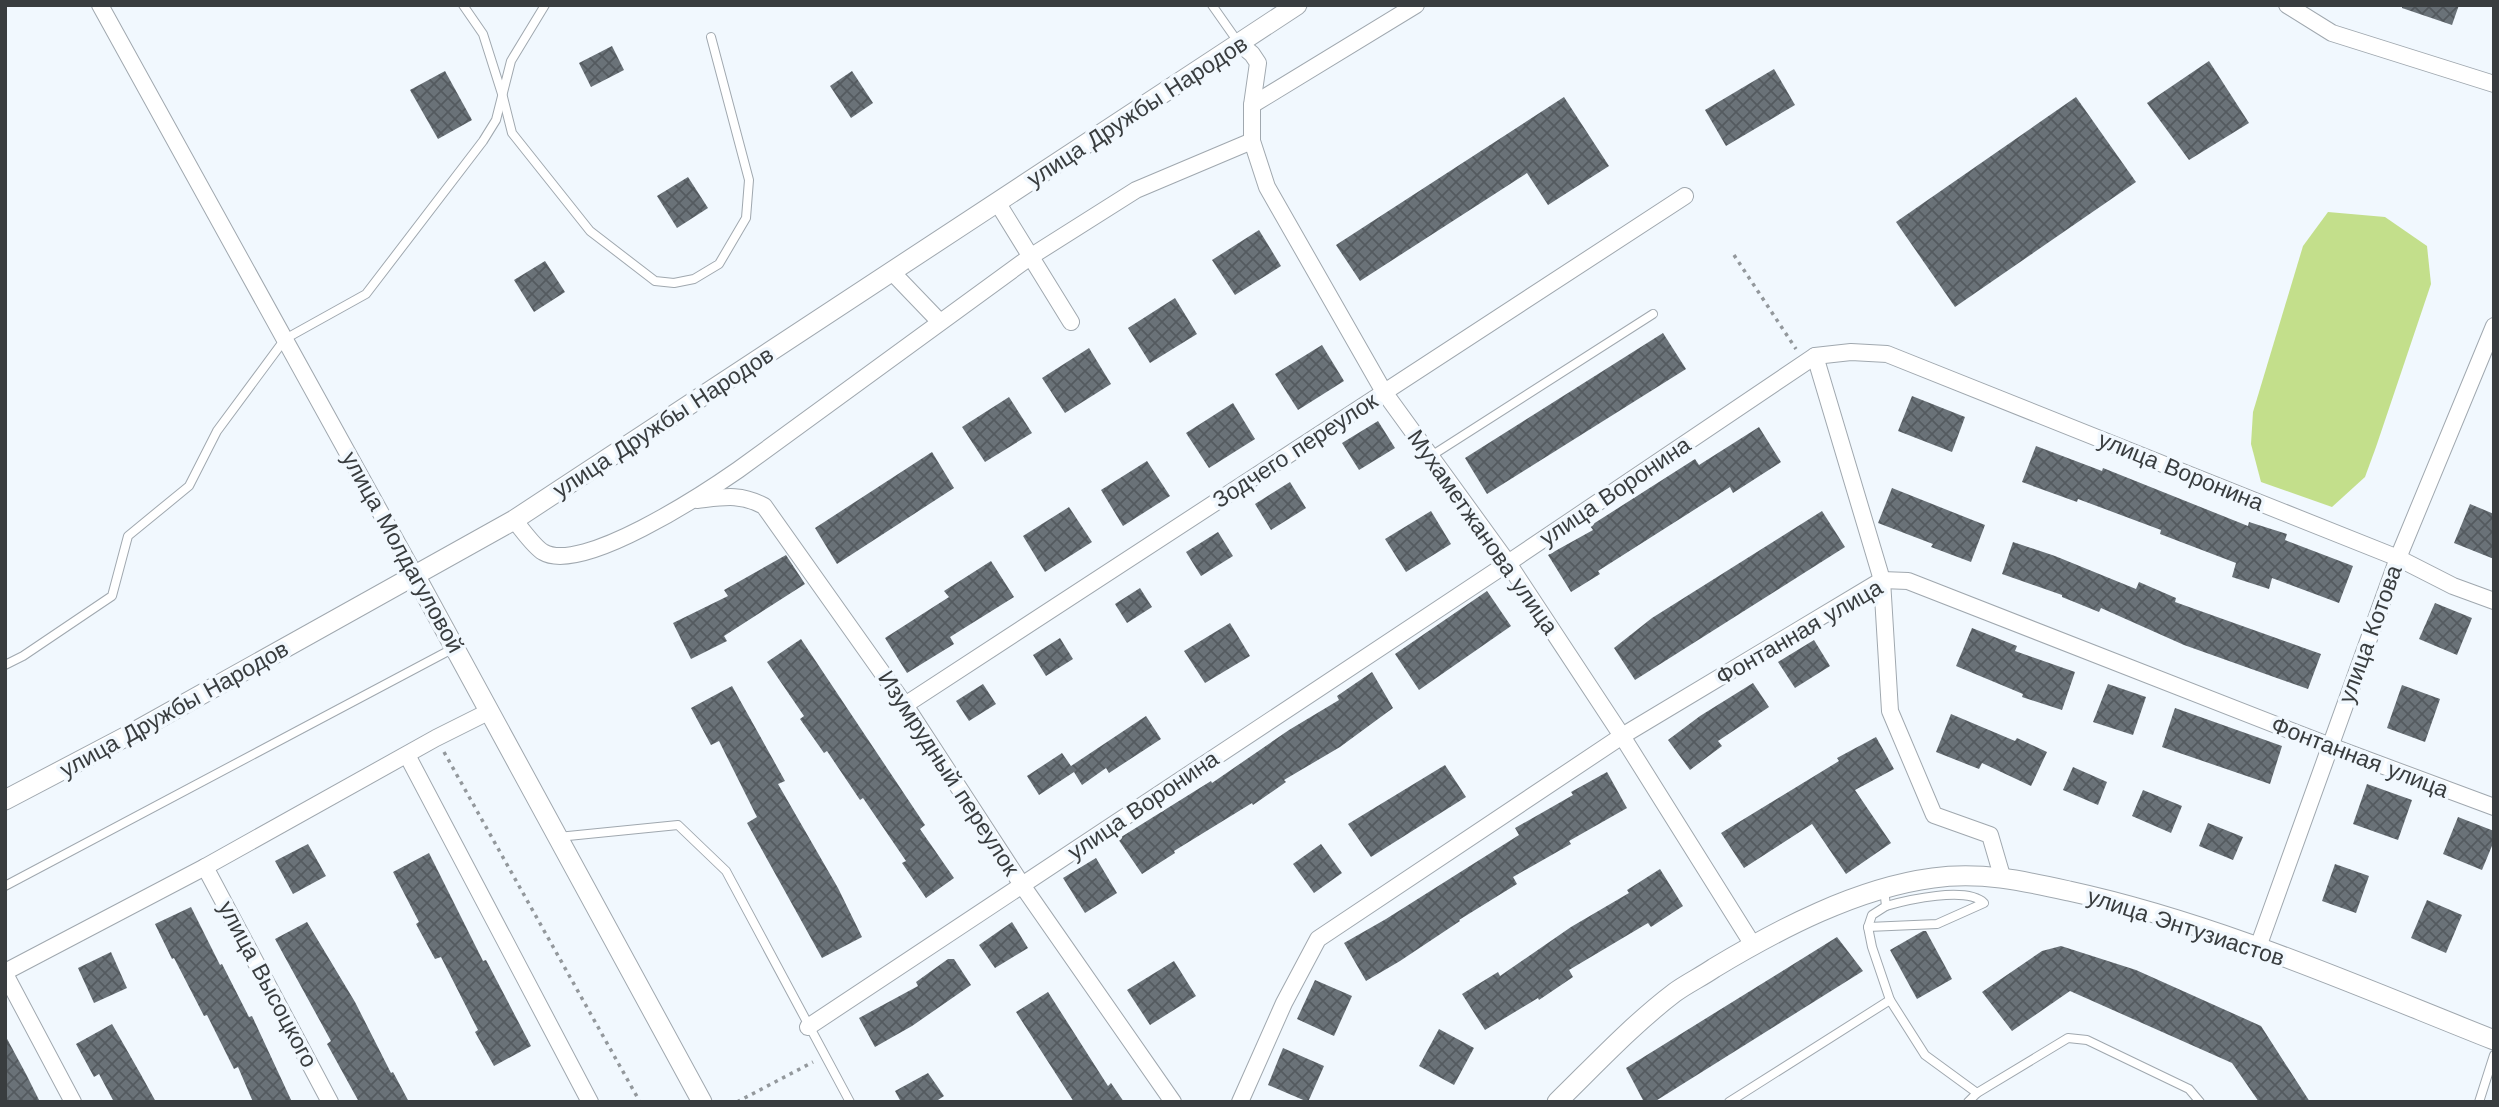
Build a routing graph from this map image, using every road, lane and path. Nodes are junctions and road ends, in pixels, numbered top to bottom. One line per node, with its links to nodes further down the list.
1 (100, 5): 23 (street, улица Молдагуловой)
2 (464, 5): 11 (lane)
3 (545, 5): 11 (lane)
4 (1212, 5): 9 (lane)
5 (1297, 5): 9 (street, улица Дружбы Народов)
6 (1416, 5): 12 (street)
7 (2287, 5): 10 (street)
8 (711, 37): 11 (lane)
9 (1240, 44): 12 (street, Мухаметжанова улица); 15 (street, улица Дружбы Народов)
10 (2494, 85)
11 (503, 97): 23 (lane)
12 (1252, 104): 13 (street, Мухаметжанова улица)
13 (1252, 141): 17 (street); 25 (street, Мухаметжанова улица)
14 (1685, 197): 25 (street, Зодчего переулок)
15 (997, 202): 17 (street); 18 (street, улица Дружбы Народов)
16 (1734, 255): 24 (path)
17 (1030, 257): 20 (street); 21 (street)
18 (891, 271): 20 (street); 28 (street, улица Дружбы Народов)
19 (1653, 314): 26 (lane)
20 (940, 322): 27 (street)
21 (1071, 322)
22 (2492, 334): 29 (street, улица Котова)
23 (285, 339): 31 (street, улица Молдагуловой); 35 (lane)
24 (1809, 360): 29 (street, улица Воронина); 30 (street, улица Воронина); 32 (street)
25 (1384, 392): 26 (street, Мухаметжанова улица); 36 (street, Зодчего переулок)
26 (1431, 456): 30 (street, Мухаметжанова улица)
27 (694, 500): 28 (street); 36 (street, Изумрудный переулок)
28 (514, 520): 31 (street, улица Дружбы Народов)
29 (2398, 558): 33 (street, улица Воронина); 40 (street, улица Котова)
30 (1508, 563): 38 (street, Мухаметжанова улица); 47 (street, улица Воронина)
31 (415, 575): 34 (street, улица Молдагуловой); 42 (street, улица Дружбы Народов)
32 (1882, 580): 38 (street, Фонтанная улица); 40 (street, Фонтанная улица); 46 (street)
33 (2494, 601)
34 (455, 647): 37 (street, улица Молдагуловой); 48 (lane)
35 (5, 665)
36 (905, 705): 47 (street, Изумрудный переулок)
37 (490, 711): 39 (street); 44 (street, улица Молдагуловой)
38 (1622, 736): 51 (street, Мухаметжанова улица); 69 (street, Фонтанная улица)
39 (436, 738): 41 (street); 64 (path)
40 (2330, 746): 43 (street, Фонтанная улица); 52 (street, улица Котова)
41 (408, 755): 45 (street); 63 (street)
42 (5, 800)
43 (2494, 807)
44 (556, 838): 55 (lane); 65 (street, улица Молдагуловой)
45 (205, 867): 53 (street); 62 (street, улица Высоцкого)
46 (2002, 876): 49 (street, улица Энтузиастов); 52 (street, улица Энтузиастов)
47 (1022, 885): 55 (street, улица Воронина); 68 (street, Изумрудный переулок)
48 (5, 886)
49 (1885, 897): 50 (lane); 50 (lane); 51 (street, улица Энтузиастов)
50 (1868, 927): 54 (lane)
51 (1753, 945): 70 (street, улица Энтузиастов)
52 (2258, 947): 56 (street, улица Энтузиастов)
53 (5, 973): 61 (street)
54 (1889, 1000): 60 (lane); 71 (lane)
55 (808, 1027): 58 (lane)
56 (2494, 1040)
57 (2494, 1055): 75 (lane)
58 (824, 1057): 66 (path); 67 (lane)
59 (2189, 1088): 60 (lane); 73 (lane); 74 (lane)
60 (1977, 1094): 72 (lane)
61 (73, 1102)
62 (330, 1102)
63 (590, 1102)
64 (640, 1102)
65 (702, 1102)
66 (737, 1102)
67 (850, 1102)
68 (1173, 1102)
69 (1240, 1102)
70 (1557, 1102)
71 (1729, 1102)
72 (1968, 1102)
73 (2190, 1102)
74 (2200, 1102)
75 (2479, 1102)

